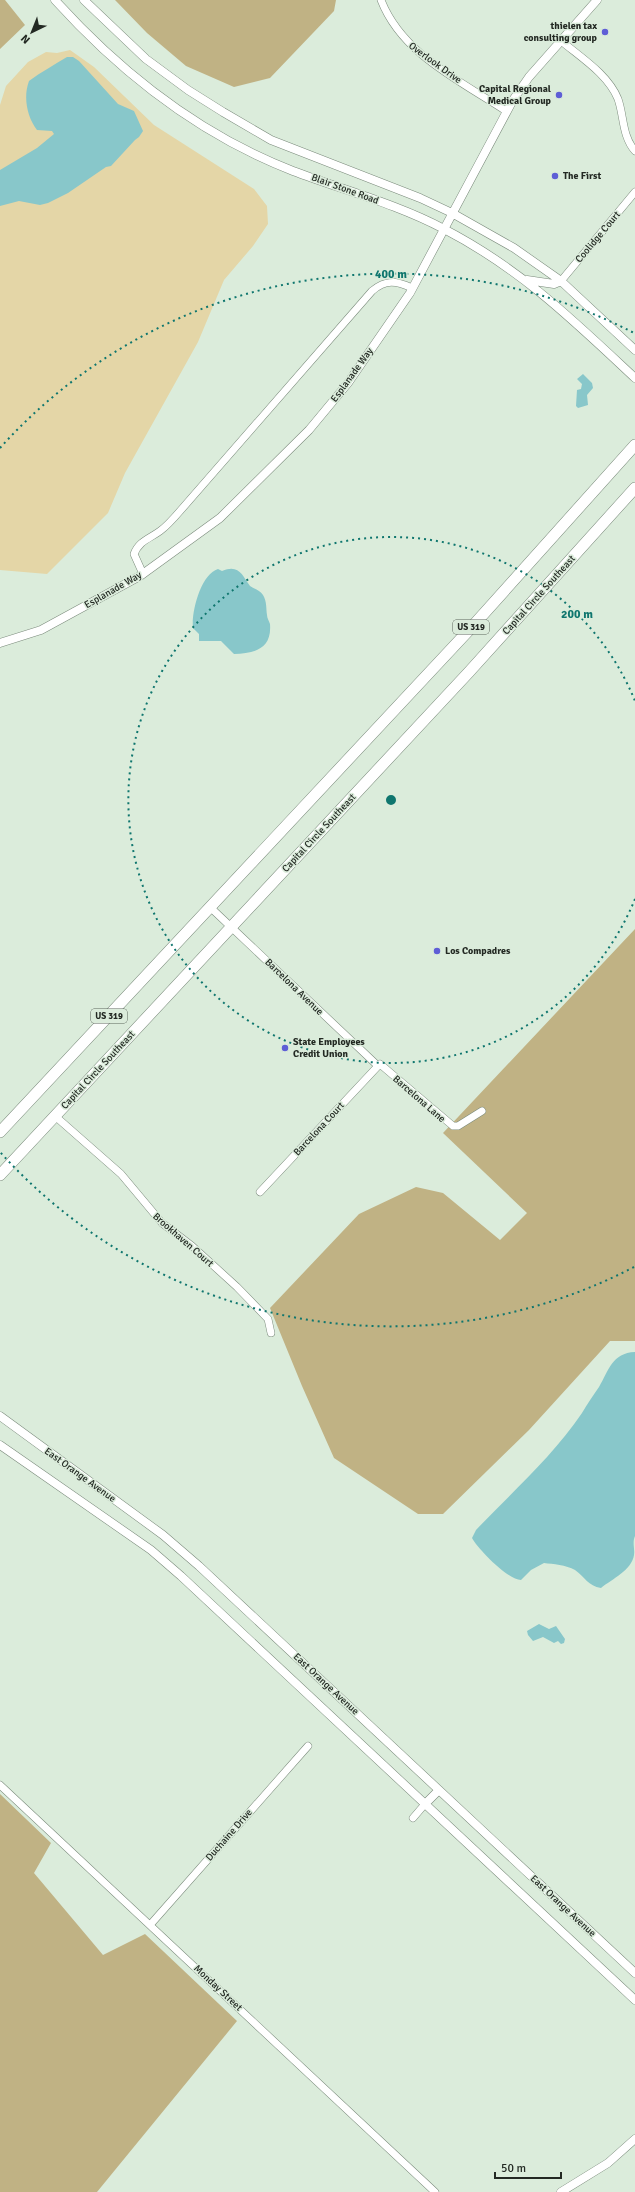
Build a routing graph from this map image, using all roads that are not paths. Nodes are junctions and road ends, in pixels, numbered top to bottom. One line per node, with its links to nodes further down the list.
1 (54, 0): 10 (street, Blair Stone Road)
2 (84, 0): 9 (street, Blair Stone Road)
3 (380, 0): 6 (street, Overlook Drive)
4 (597, 0): 5 (street, Esplanade Way)
5 (560, 40): 6 (street, Esplanade Way); 7 (street)
6 (506, 111): 9 (street, Esplanade Way)
7 (635, 151)
8 (635, 192): 12 (street, Coolidge Court)
9 (452, 213): 10 (street, Esplanade Way); 12 (street, Blair Stone Road)
10 (444, 228): 11 (street, Blair Stone Road); 13 (street, Esplanade Way)
11 (524, 279): 12 (street); 15 (street, Blair Stone Road)
12 (561, 281): 14 (street, Blair Stone Road)
13 (412, 288): 18 (street, Esplanade Way); 18 (street)
14 (635, 350)
15 (635, 378)
16 (635, 445): 20 (main road, US 319)
17 (635, 488): 21 (main road, Capital Circle Southeast / US 319)
18 (143, 574): 19 (street, Esplanade Way)
19 (0, 643)
20 (211, 908): 21 (street, Barcelona Avenue); 25 (main road, US 319)
21 (232, 928): 22 (street, Barcelona Avenue); 24 (main road, Capital Circle Southeast / US 319)
22 (379, 1065): 23 (street, Barcelona Lane); 27 (street, Barcelona Court)
23 (482, 1111)
24 (56, 1116): 26 (main road, Capital Circle Southeast / US 319); 28 (street, Brookhaven Court)
25 (0, 1132)
26 (0, 1175)
27 (260, 1192)
28 (271, 1334)
29 (0, 1416): 33 (street, East Orange Avenue)
30 (0, 1445): 34 (street, East Orange Avenue)
31 (308, 1746): 36 (street, Duchaine Drive)
32 (0, 1785): 36 (street, Monday Street)
33 (439, 1790): 34 (street); 37 (street, East Orange Avenue)
34 (425, 1804): 35 (street); 38 (street, East Orange Avenue)
35 (413, 1818)
36 (150, 1925): 40 (street, Monday Street)
37 (635, 1973)
38 (635, 2000)
39 (635, 2139): 41 (street)
40 (435, 2192)
41 (561, 2192)

